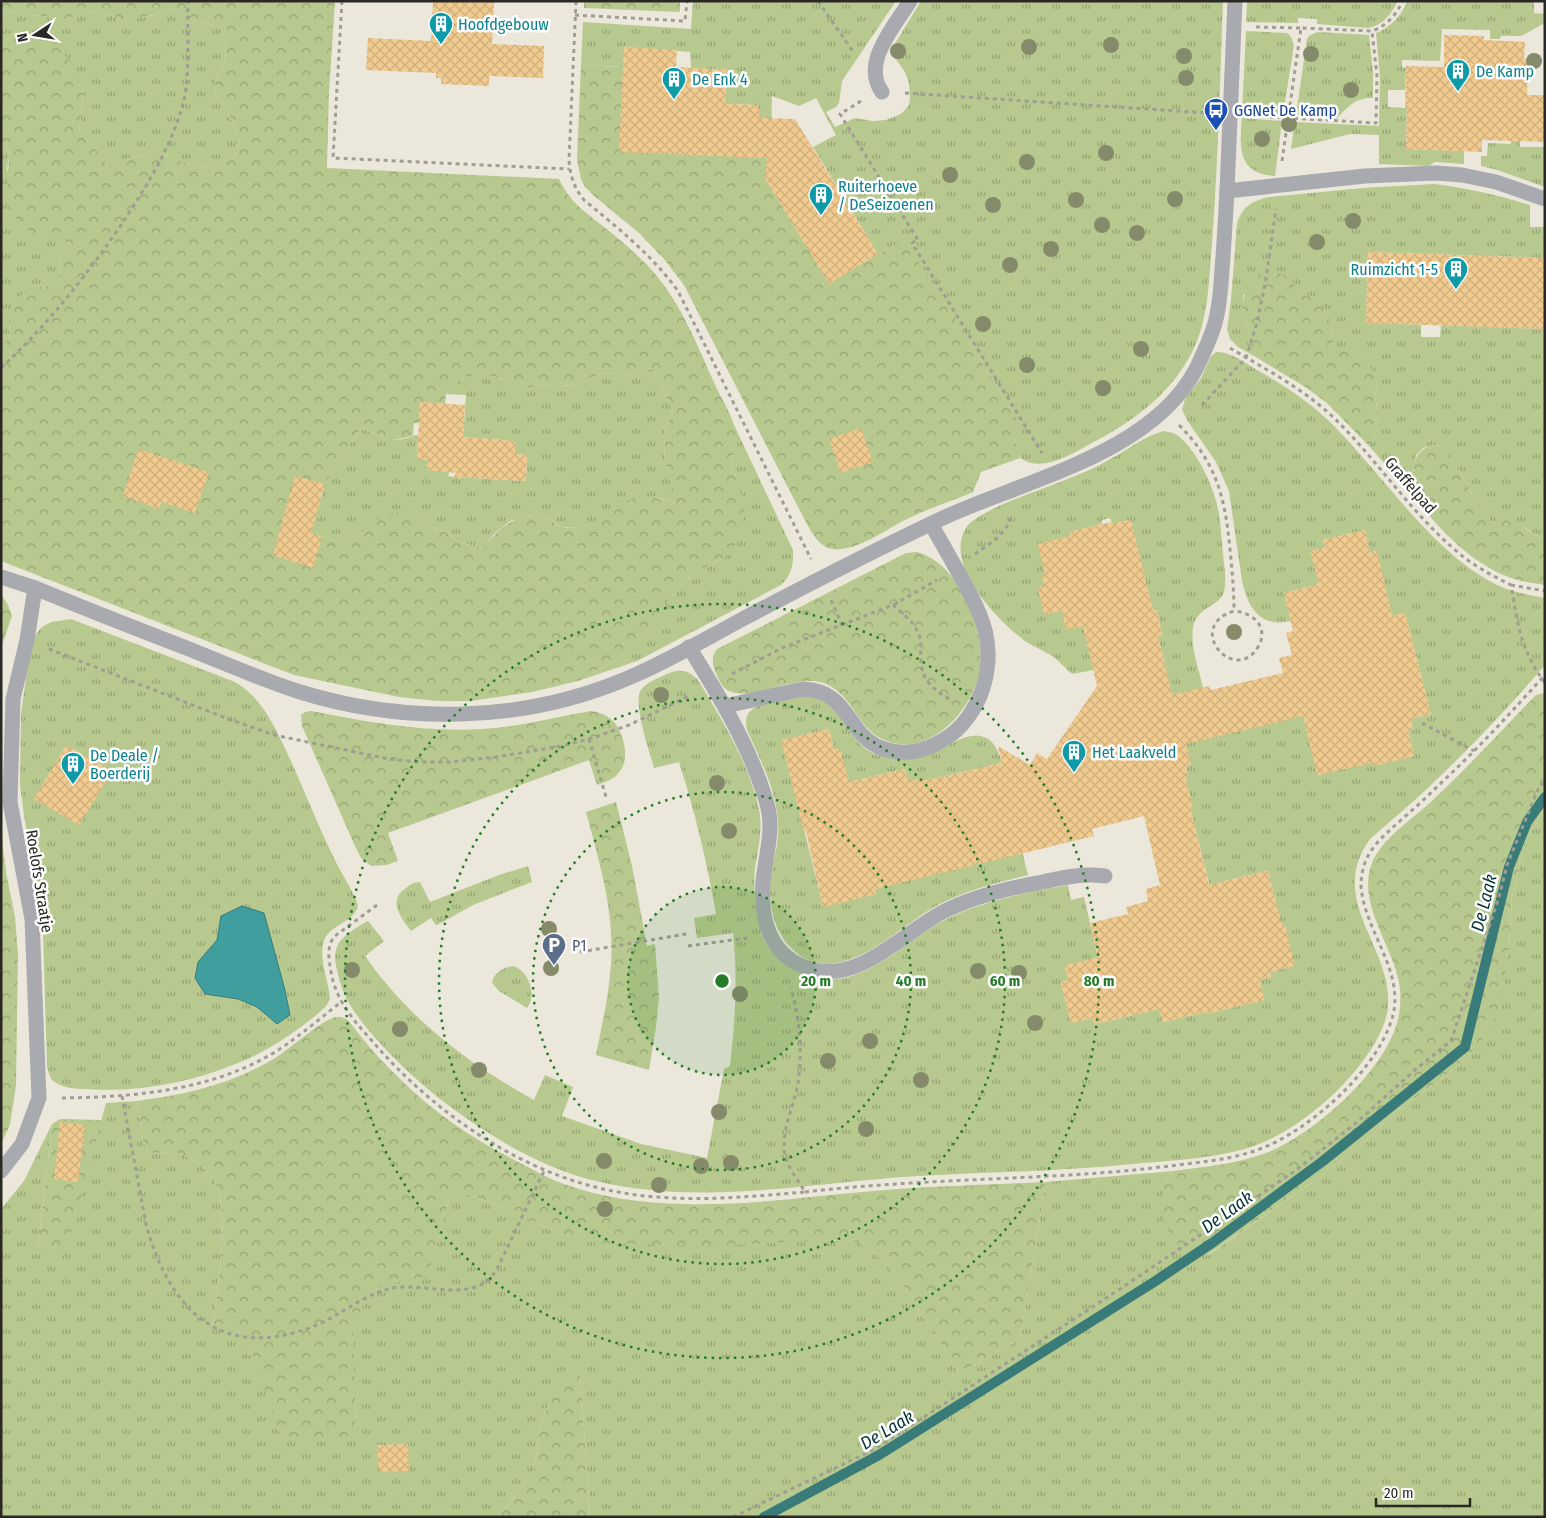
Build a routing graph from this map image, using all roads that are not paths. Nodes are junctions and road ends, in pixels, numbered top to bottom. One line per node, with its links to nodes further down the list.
1 (910, 1): 3 (lane)
2 (1235, 1): 4 (lane)
3 (879, 88)
4 (1227, 191): 5 (lane); 6 (lane)
5 (1545, 199)
6 (931, 524): 9 (lane); 10 (lane)
7 (1, 577): 8 (lane)
8 (35, 588): 9 (lane); 12 (lane, Roelofs Straatje)
9 (689, 647): 10 (lane)
10 (725, 706): 11 (lane)
11 (1105, 876)
12 (1, 1171)

